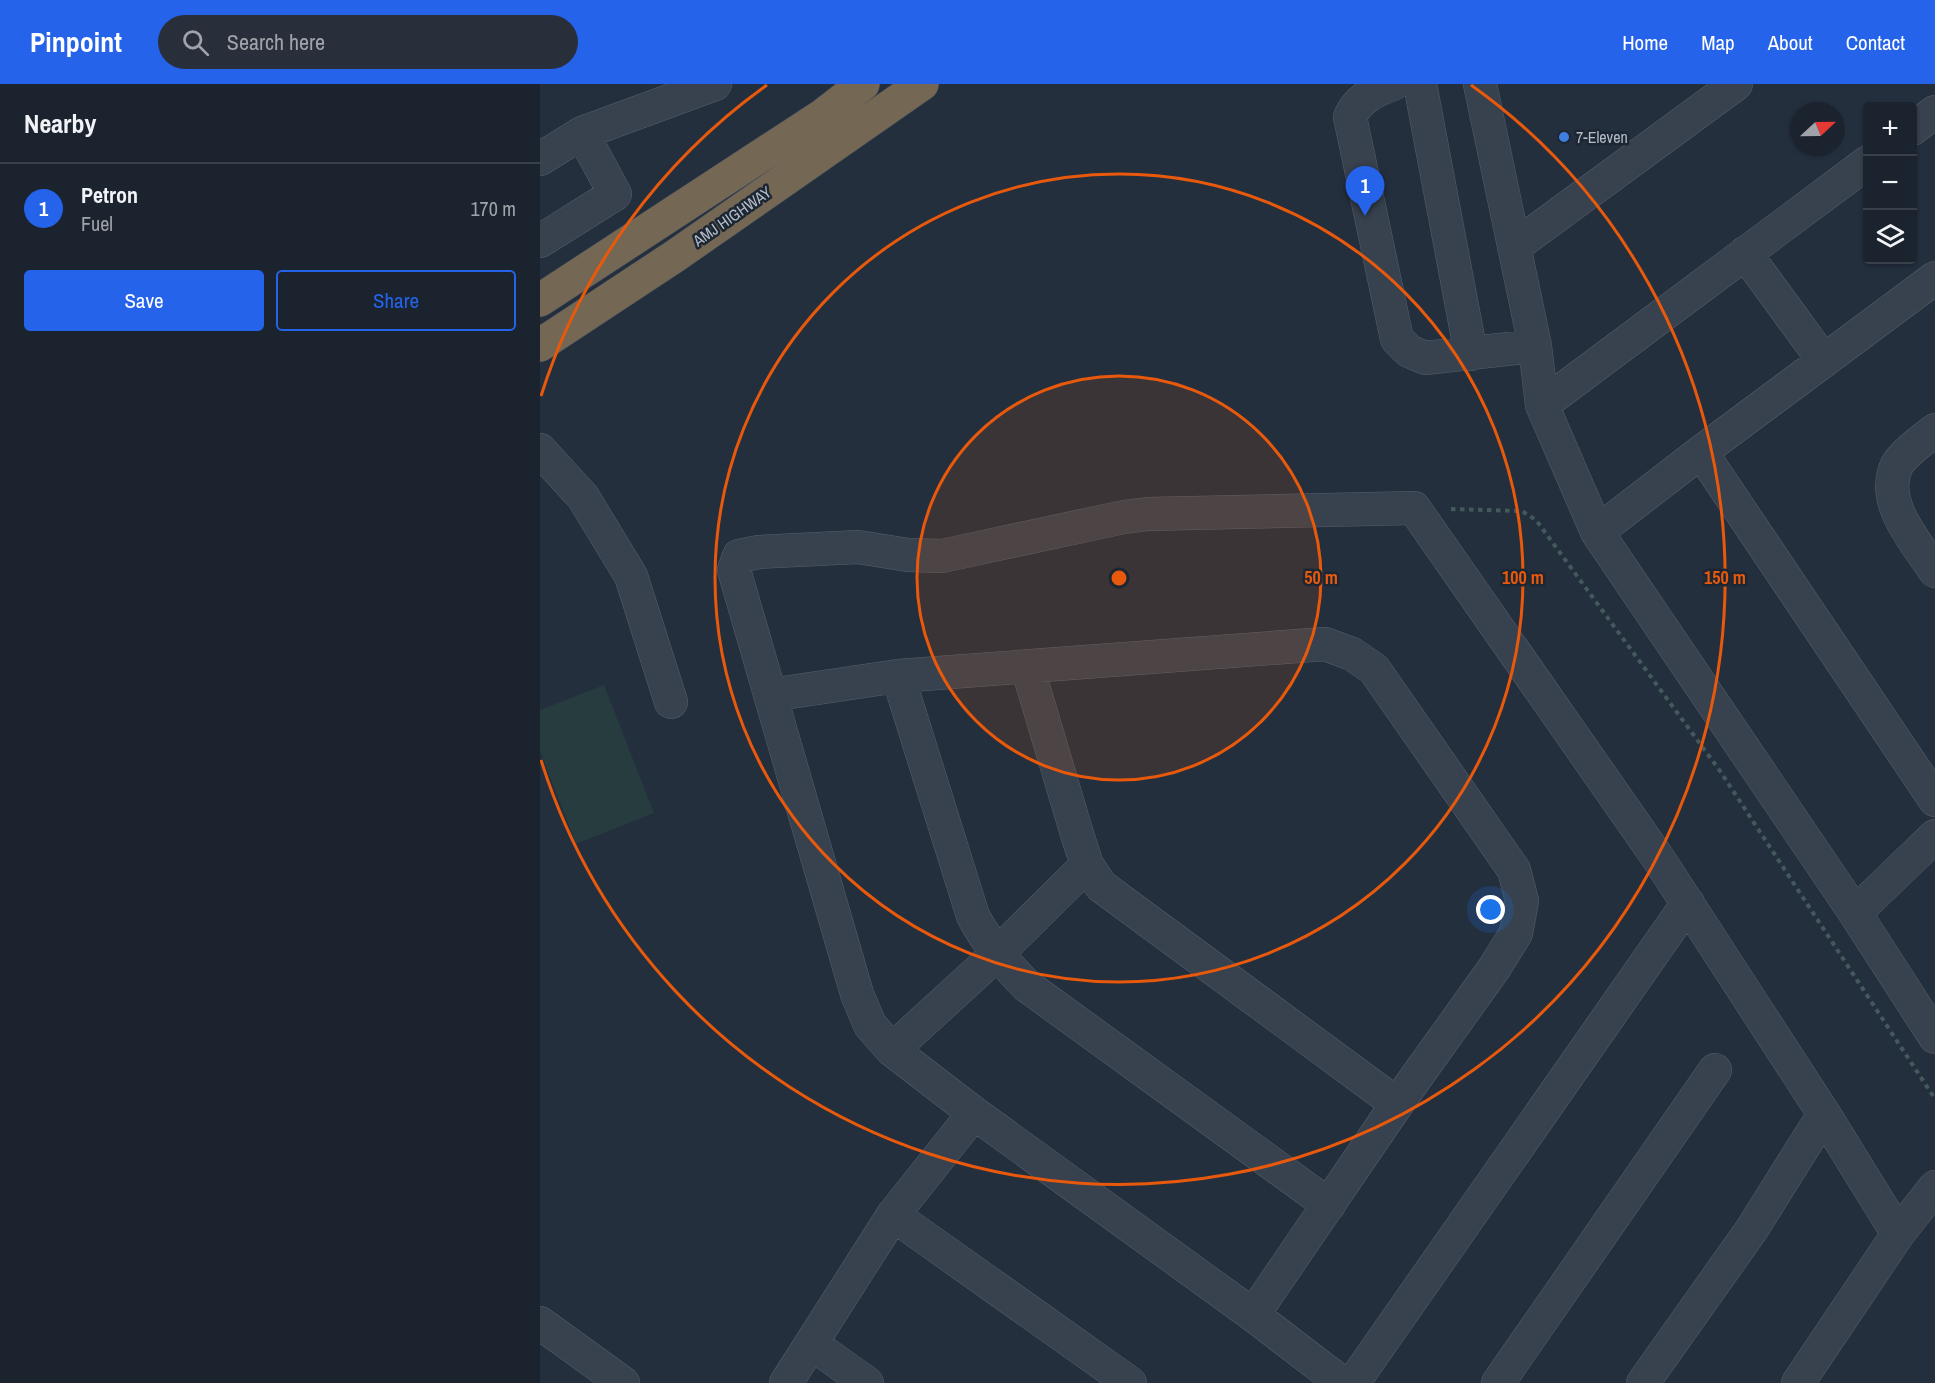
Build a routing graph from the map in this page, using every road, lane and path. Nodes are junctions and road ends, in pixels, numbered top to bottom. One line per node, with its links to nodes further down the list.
1 (716, 84): 10 (street)
2 (863, 84): 17 (highway, AMJ HIGHWAY)
3 (922, 84): 18 (highway, AMJ HIGHWAY)
4 (1393, 84): 20 (street)
5 (1420, 84): 20 (street)
6 (1736, 84): 14 (street)
7 (1486, 87): 14 (street)
8 (1935, 112): 9 (street)
9 (1917, 125)
10 (582, 133): 11 (street); 13 (street)
11 (540, 159)
12 (1863, 166): 15 (street)
13 (540, 241)
14 (1514, 247): 19 (street)
15 (1745, 254): 21 (street); 22 (street)
16 (1935, 278): 21 (street)
17 (540, 300)
18 (540, 345)
19 (1535, 346): 20 (street); 22 (street)
20 (1471, 354)
21 (1824, 361): 25 (street)
22 (1542, 405): 27 (street)
23 (1935, 430): 28 (street)
24 (540, 450): 32 (street)
25 (1701, 452): 27 (street); 33 (street)
26 (1414, 508): 31 (street); 36 (street); 43 (path)
27 (1597, 532): 37 (street)
28 (1935, 571)
29 (1027, 666): 30 (street); 35 (street); 44 (street)
30 (897, 676): 31 (street); 38 (street)
31 (770, 695): 41 (street)
32 (671, 702)
33 (1935, 800)
34 (1935, 836): 37 (street)
35 (1087, 865): 38 (street); 44 (street)
36 (1688, 903): 46 (street); 59 (street)
37 (1855, 913): 39 (street)
38 (997, 954): 41 (street); 48 (street)
39 (1927, 1002): 40 (street)
40 (1935, 1037)
41 (892, 1050): 45 (street)
42 (1715, 1070): 60 (street)
43 (1935, 1099)
44 (1397, 1104): 48 (street)
45 (974, 1113): 49 (street); 51 (street)
46 (1824, 1114): 50 (street); 61 (street)
47 (1935, 1187): 50 (street)
48 (1329, 1205): 51 (street)
49 (894, 1215): 53 (street); 57 (street)
50 (1898, 1234): 62 (street)
51 (1254, 1315): 58 (street)
52 (540, 1323): 54 (street)
53 (812, 1344): 55 (street); 56 (street)
54 (623, 1383)
55 (786, 1383)
56 (867, 1383)
57 (1130, 1383)
58 (1342, 1383)
59 (1353, 1383)
60 (1498, 1383)
61 (1643, 1383)
62 (1798, 1383)

